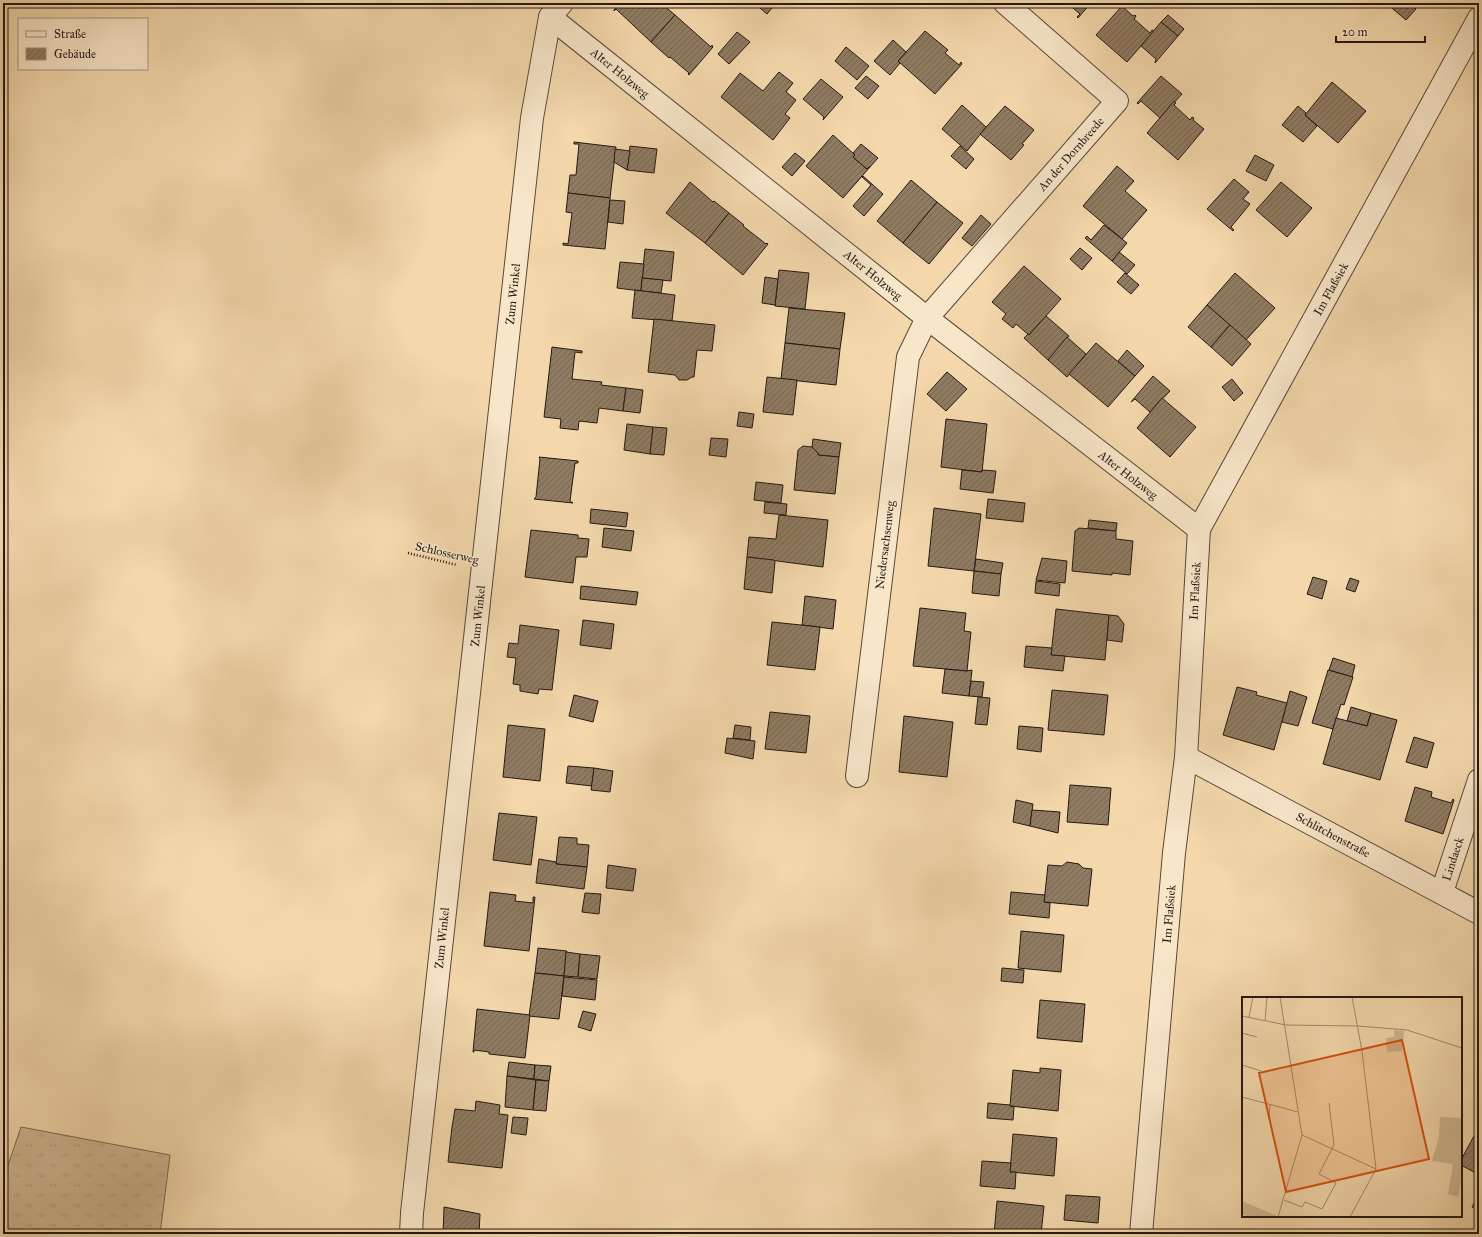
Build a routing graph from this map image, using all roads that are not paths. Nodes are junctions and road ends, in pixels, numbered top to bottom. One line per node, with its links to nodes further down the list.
1 (1005, 3): 4 (street, An der Dornbreede)
2 (556, 10): 4 (street, Alter Holzweg); 11 (street, Zum Winkel)
3 (1479, 18): 5 (street, Im Flaßsiek)
4 (927, 318): 5 (street, Alter Holzweg); 7 (street, Niedersachsenweg)
5 (1199, 529): 6 (street, Im Flaßsiek)
6 (1186, 757): 9 (street, Schlitchenstraße); 12 (street, Im Flaßsiek)
7 (857, 776)
8 (1479, 780): 9 (street, Lindaeck)
9 (1442, 892): 10 (street, Schlitchenstraße)
10 (1479, 913)
11 (411, 1234)
12 (1141, 1234)

